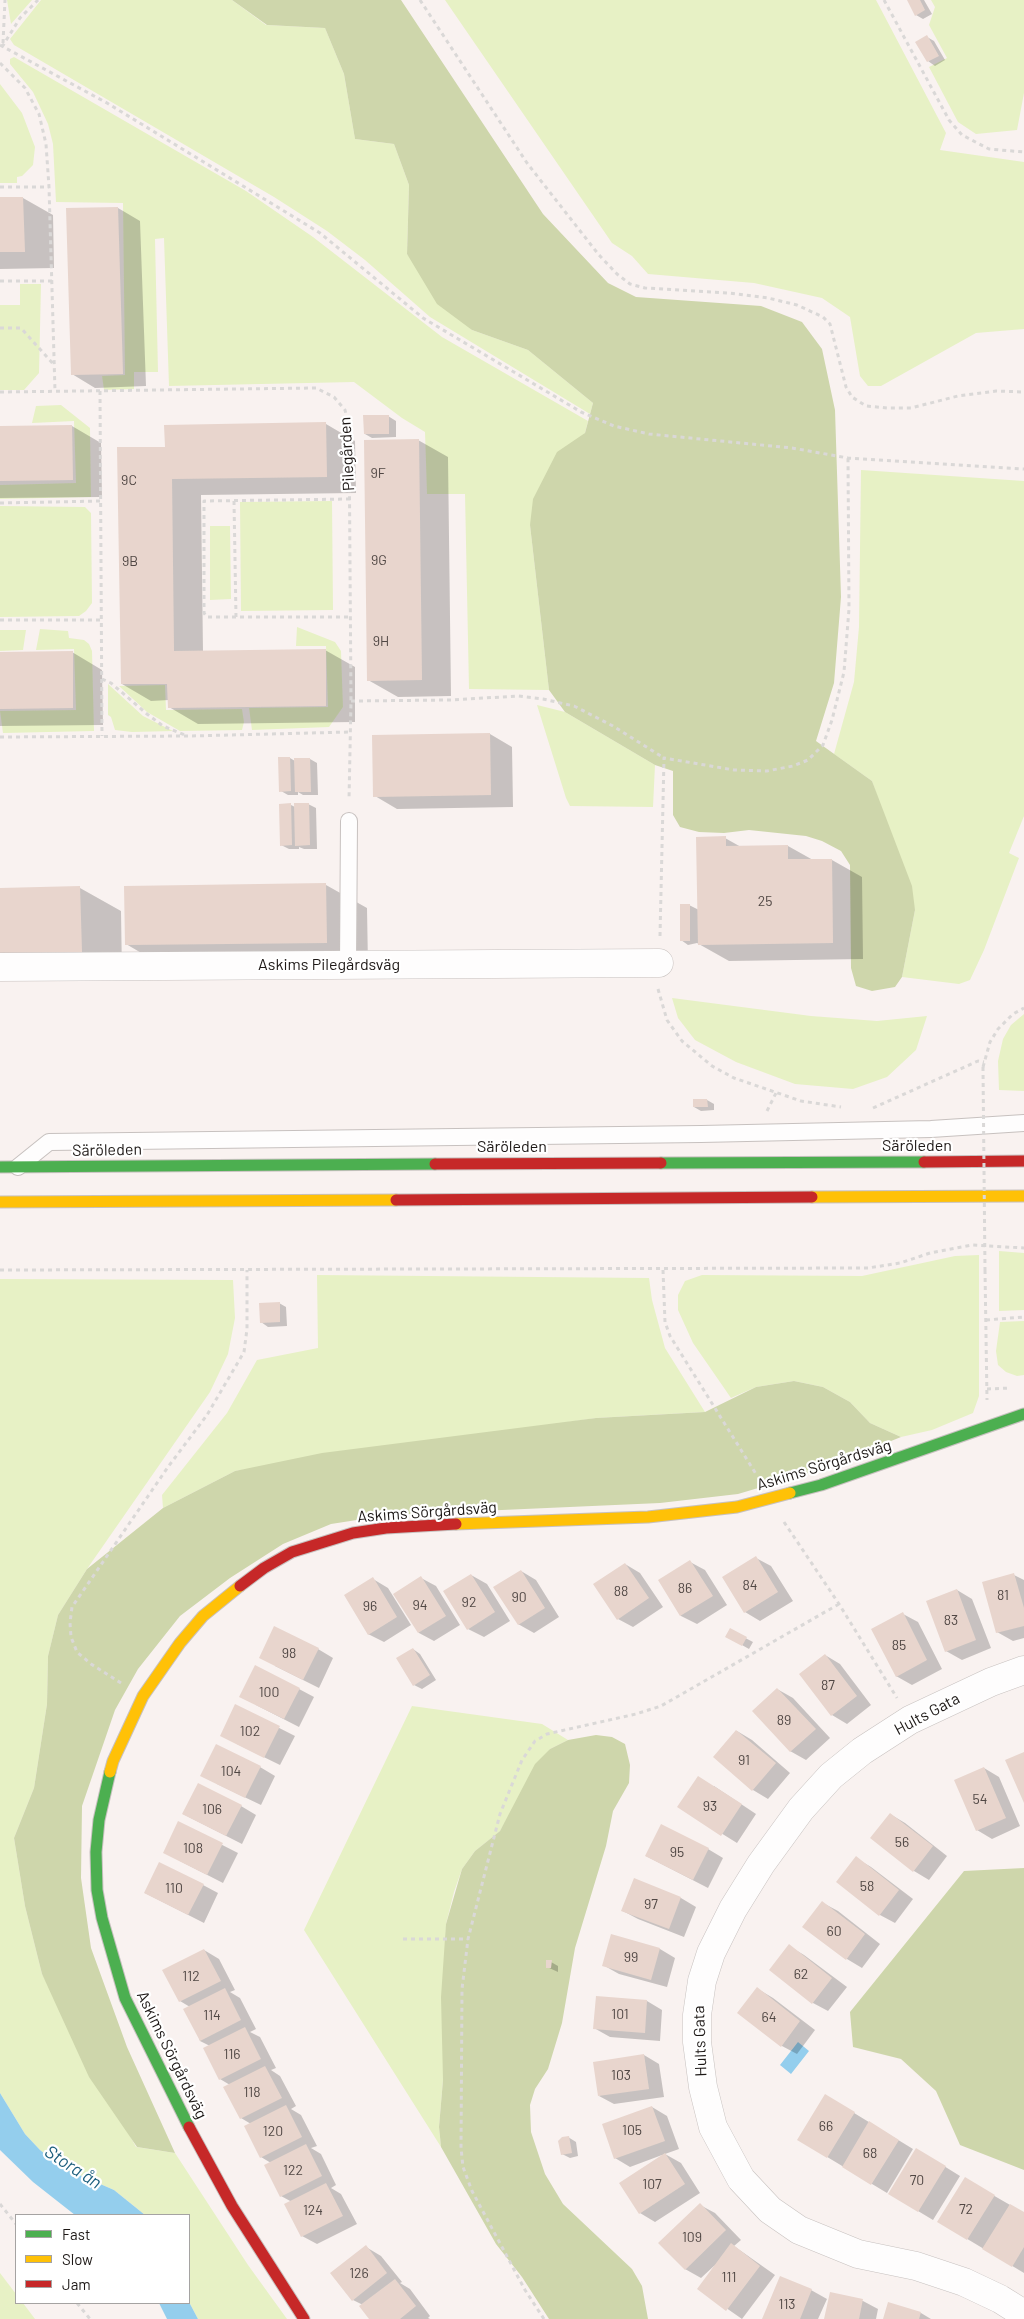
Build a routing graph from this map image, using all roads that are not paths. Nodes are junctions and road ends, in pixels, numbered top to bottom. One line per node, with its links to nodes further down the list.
1 (349, 821): 3 (lane)
2 (659, 963): 3 (street, Askims Pilegårdsväg)
3 (348, 964): 4 (street, Askims Pilegårdsväg)
4 (0, 967)
5 (1024, 1123): 8 (lane)
6 (1024, 1161): 8 (main road, Säröleden)
7 (0, 1167): 8 (main road, Säröleden)
8 (18, 1167)
9 (1024, 1196): 10 (main road)
10 (0, 1202)
11 (1024, 1414): 14 (main road, Askims Sörgårdsväg)
12 (1024, 1670): 13 (street, Hults Gata)
13 (1024, 2314)
14 (304, 2319)

